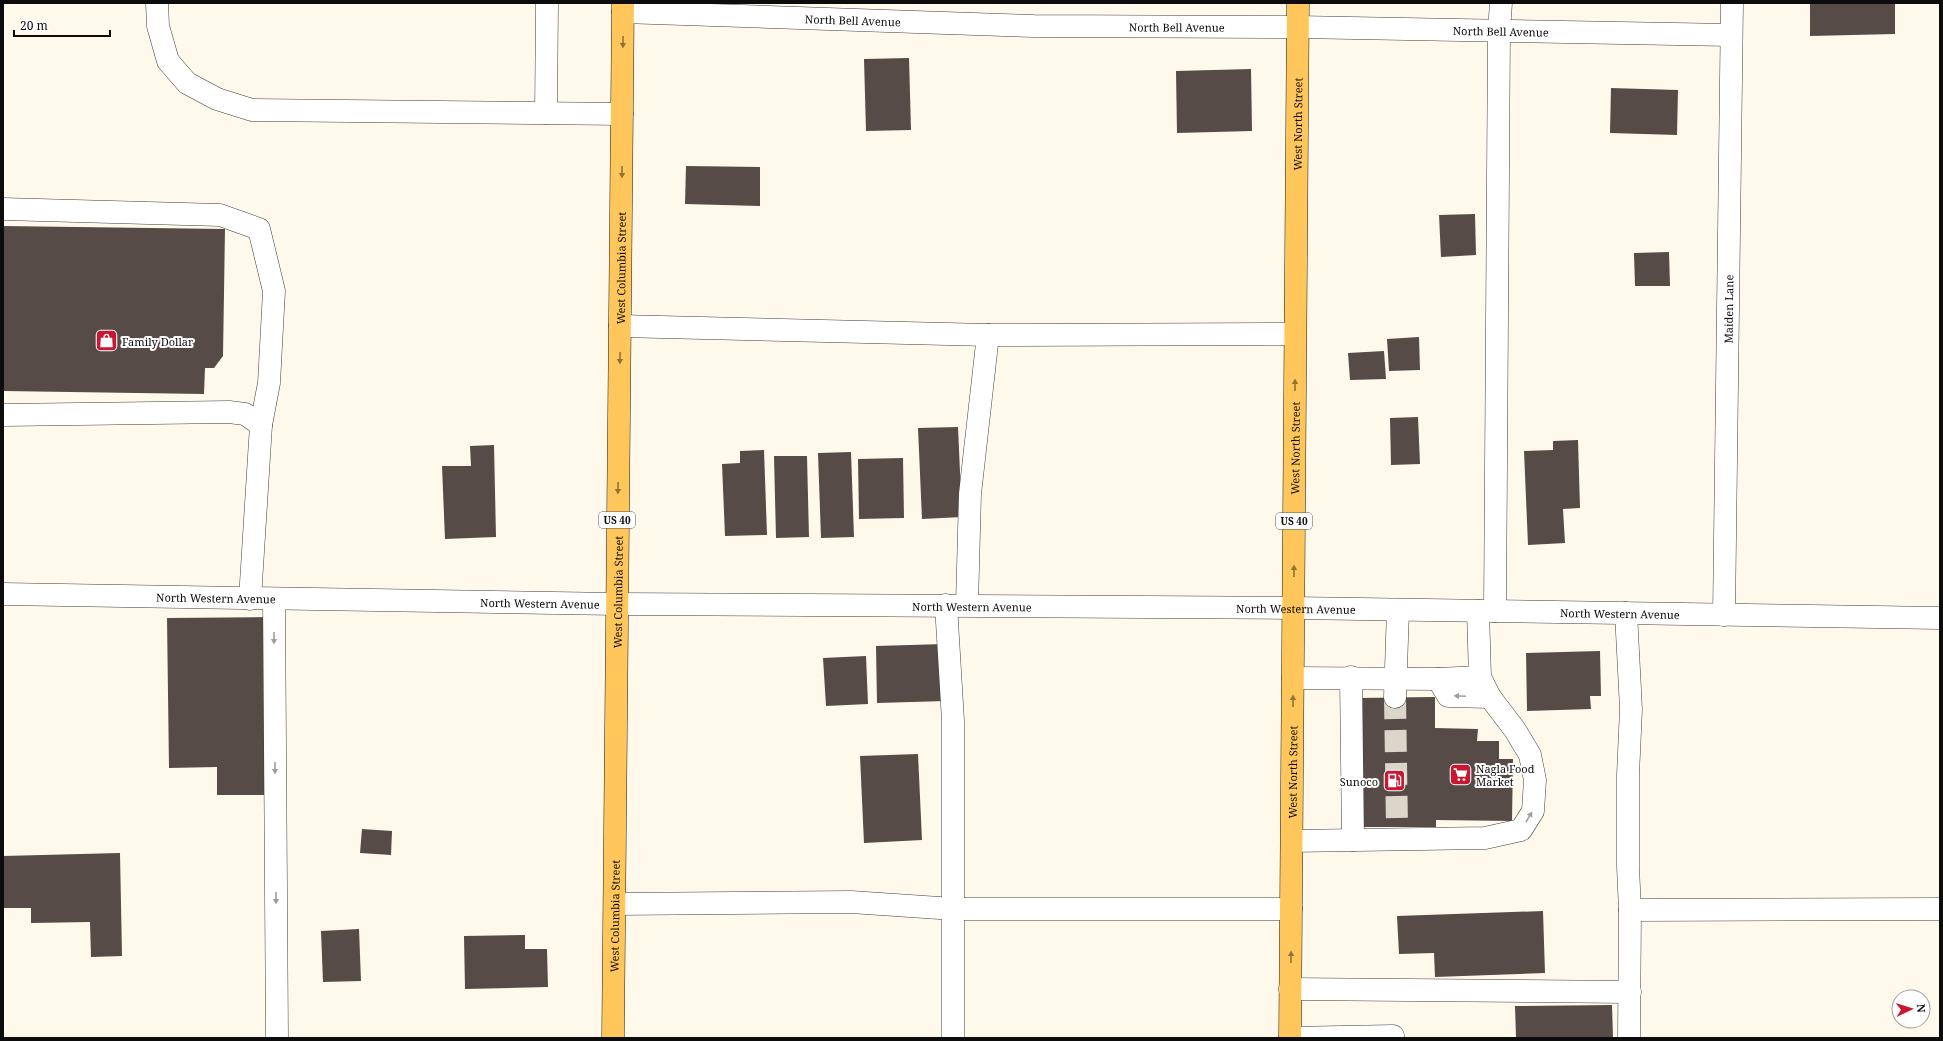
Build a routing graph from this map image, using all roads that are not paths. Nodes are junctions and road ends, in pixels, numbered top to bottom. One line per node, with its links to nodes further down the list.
1 (158, 3): 10 (street)
2 (547, 3): 10 (street)
3 (1298, 3): 7 (main road, West North Street / US 40)
4 (1501, 3): 8 (street)
5 (1732, 3): 9 (street, Maiden Lane)
6 (623, 8): 7 (street, North Bell Avenue); 11 (main road, West Columbia Street / US 40, one-way to 11)
7 (1298, 27): 8 (street, North Bell Avenue); 14 (main road, West North Street / US 40)
8 (1499, 31): 9 (street, North Bell Avenue); 26 (street)
9 (1730, 35): 28 (street, Maiden Lane)
10 (546, 113): 11 (street)
11 (622, 114): 13 (main road, West Columbia Street / US 40, one-way to 13)
12 (3, 209): 17 (street)
13 (620, 326): 15 (street); 21 (main road, West Columbia Street / US 40, one-way to 21)
14 (1295, 334): 15 (street); 24 (main road, West North Street / US 40, one-way to 14)
15 (988, 335): 23 (street)
16 (3, 415): 17 (street)
17 (261, 425): 19 (street)
18 (3, 594): 19 (street, North Western Avenue)
19 (250, 599): 20 (street, North Western Avenue)
20 (274, 599): 21 (street, North Western Avenue); 45 (street, one-way to 45)
21 (616, 604): 22 (street, North Western Avenue); 38 (main road, West Columbia Street / US 40)
22 (946, 605): 23 (street, North Western Avenue); 39 (street)
23 (967, 605): 24 (street, North Western Avenue)
24 (1294, 608): 25 (street, North Western Avenue); 32 (main road, West North Street / US 40)
25 (1398, 610): 26 (street, North Western Avenue); 34 (street)
26 (1487, 611): 27 (street, North Western Avenue); 31 (street)
27 (1626, 614): 28 (street, North Western Avenue); 42 (street)
28 (1724, 615): 29 (street, North Western Avenue)
29 (1940, 618)
30 (1351, 677): 32 (street); 34 (street); 36 (street)
31 (1480, 677): 33 (street); 35 (street)
32 (1293, 678): 37 (main road, West North Street / US 40, one-way to 32)
33 (1438, 679): 34 (street); 35 (street, one-way to 33)
34 (1396, 688)
35 (1490, 697): 36 (street, one-way to 35)
36 (1353, 840): 37 (street)
37 (1292, 841): 40 (main road, West North Street / US 40)
38 (615, 904): 39 (street); 46 (main road, West Columbia Street / US 40)
39 (954, 909): 40 (street); 47 (street)
40 (1291, 909): 43 (main road, West North Street / US 40, one-way to 40)
41 (1940, 909): 42 (street)
42 (1630, 910): 44 (street)
43 (1290, 989): 44 (street); 48 (main road, West North Street / US 40)
44 (1630, 992): 50 (street)
45 (277, 1038)
46 (613, 1038)
47 (953, 1038)
48 (1290, 1038): 49 (street)
49 (1393, 1038)
50 (1629, 1038)

